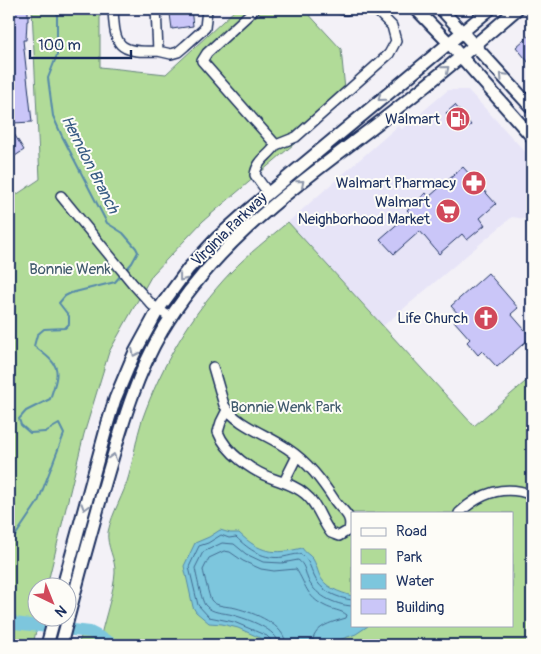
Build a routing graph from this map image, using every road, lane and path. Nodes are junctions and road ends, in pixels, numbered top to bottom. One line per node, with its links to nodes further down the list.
1 (113, 9): 15 (street)
2 (156, 9): 15 (street)
3 (207, 9): 15 (street)
4 (255, 9): 19 (street)
5 (340, 9): 6 (street)
6 (349, 9)
7 (375, 9): 19 (street)
8 (416, 9): 13 (main road)
9 (441, 9): 12 (main road)
10 (490, 9): 12 (main road, Virginia Parkway)
11 (517, 9): 14 (main road, Virginia Parkway)
12 (462, 31): 13 (main road, Virginia Parkway); 14 (main road)
13 (449, 43): 16 (main road); 20 (main road, Virginia Parkway, one-way to 20)
14 (474, 45): 16 (main road, Virginia Parkway); 17 (main road, one-way to 14)
15 (154, 51)
16 (460, 56): 18 (main road); 22 (main road, Virginia Parkway, one-way to 16)
17 (532, 108)
18 (532, 137)
19 (276, 145): 20 (street)
20 (268, 193): 22 (main road); 23 (main road, Virginia Parkway, one-way to 23)
21 (61, 196): 23 (street)
22 (278, 203): 24 (main road, Virginia Parkway)
23 (158, 310): 24 (street); 32 (main road, Virginia Parkway, one-way to 32)
24 (171, 318): 35 (main road, Virginia Parkway, one-way to 24)
25 (213, 366): 26 (street)
26 (227, 410): 27 (street); 28 (street)
27 (297, 456): 28 (street); 31 (street)
28 (284, 482): 31 (street)
29 (532, 495): 30 (street)
30 (460, 512)
31 (351, 520)
32 (66, 576)
33 (52, 626): 34 (main road)
34 (47, 645)
35 (61, 645)

